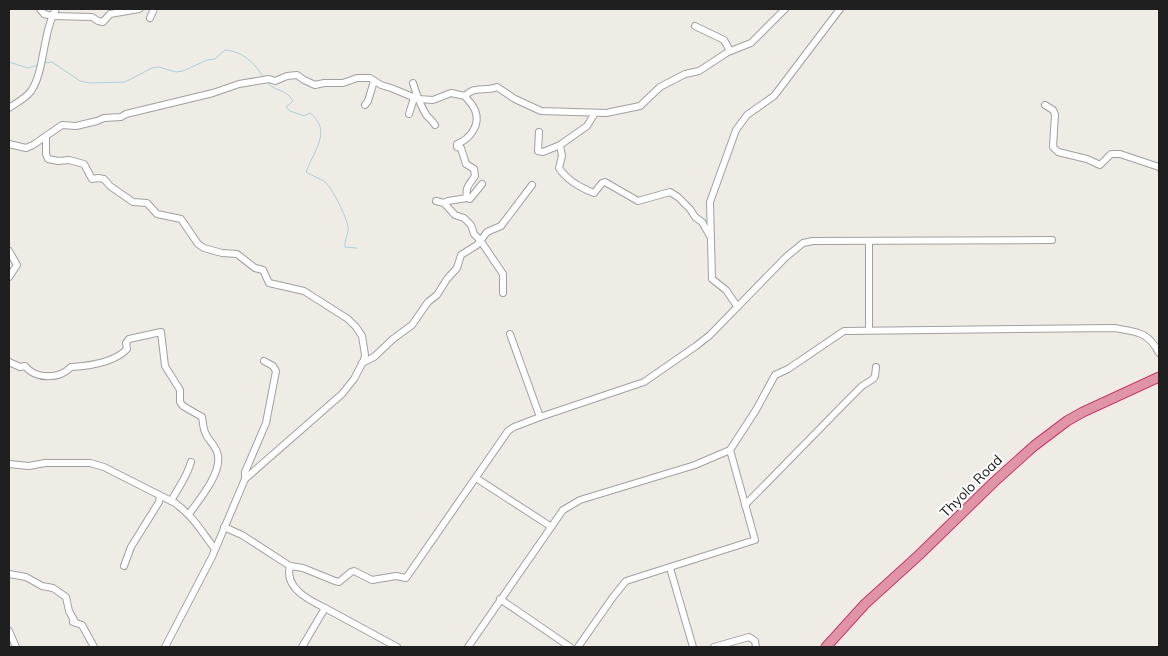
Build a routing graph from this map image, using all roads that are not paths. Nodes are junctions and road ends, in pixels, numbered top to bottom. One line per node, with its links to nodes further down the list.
1 (40, 9): 7 (street)
2 (56, 9): 7 (street)
3 (139, 9): 7 (street)
4 (154, 9): 8 (street)
5 (785, 9): 10 (street)
6 (840, 9): 31 (street)
7 (52, 16): 17 (street)
8 (150, 18)
9 (695, 26): 10 (street)
10 (730, 52): 18 (street)
11 (374, 81): 14 (street); 15 (street); 22 (street)
12 (413, 83): 14 (street)
13 (466, 96): 14 (street); 18 (street); 28 (street)
14 (416, 99): 19 (street); 20 (street)
15 (365, 104)
16 (1045, 105): 25 (street)
17 (9, 108)
18 (594, 113): 24 (street)
19 (409, 114)
20 (435, 125)
21 (539, 132): 24 (street)
22 (46, 137): 23 (street); 44 (street)
23 (9, 144)
24 (560, 145): 31 (street)
25 (1159, 167)
26 (482, 184): 28 (street)
27 (532, 185): 32 (street)
28 (467, 198): 30 (street)
29 (436, 202): 30 (street)
30 (444, 203): 32 (street)
31 (711, 237): 38 (street)
32 (480, 240): 37 (street); 44 (street)
33 (1052, 240): 34 (street)
34 (869, 242): 38 (street); 39 (street)
35 (9, 251): 36 (street)
36 (9, 277)
37 (503, 293)
38 (737, 306): 47 (street)
39 (869, 330): 41 (street); 48 (street)
40 (510, 334): 47 (street)
41 (1159, 353)
42 (264, 361): 52 (street)
43 (9, 362): 56 (street)
44 (362, 363): 52 (street)
45 (876, 366): 55 (street)
46 (1159, 377): 78 (highway, Thyolo Road)
47 (540, 418): 51 (street)
48 (730, 450): 55 (street); 57 (street)
49 (191, 462): 54 (street)
50 (9, 464): 53 (street)
51 (476, 478): 57 (street); 61 (street)
52 (246, 479): 58 (street)
53 (160, 496): 54 (street); 60 (street)
54 (171, 501): 56 (street)
55 (746, 505): 62 (street)
56 (189, 514): 59 (street)
57 (550, 526): 64 (street)
58 (224, 527): 59 (street); 61 (street)
59 (214, 549): 69 (street)
60 (124, 566)
61 (290, 566): 65 (street)
62 (670, 568): 74 (street); 75 (street)
63 (9, 574): 68 (street)
64 (500, 599): 72 (street); 73 (street)
65 (325, 608): 70 (street); 71 (street)
66 (9, 630): 67 (street)
67 (16, 647)
68 (94, 647)
69 (165, 647)
70 (302, 647)
71 (397, 647)
72 (468, 647)
73 (570, 647)
74 (578, 647)
75 (693, 647)
76 (714, 647): 77 (street)
77 (756, 647)
78 (826, 647)

